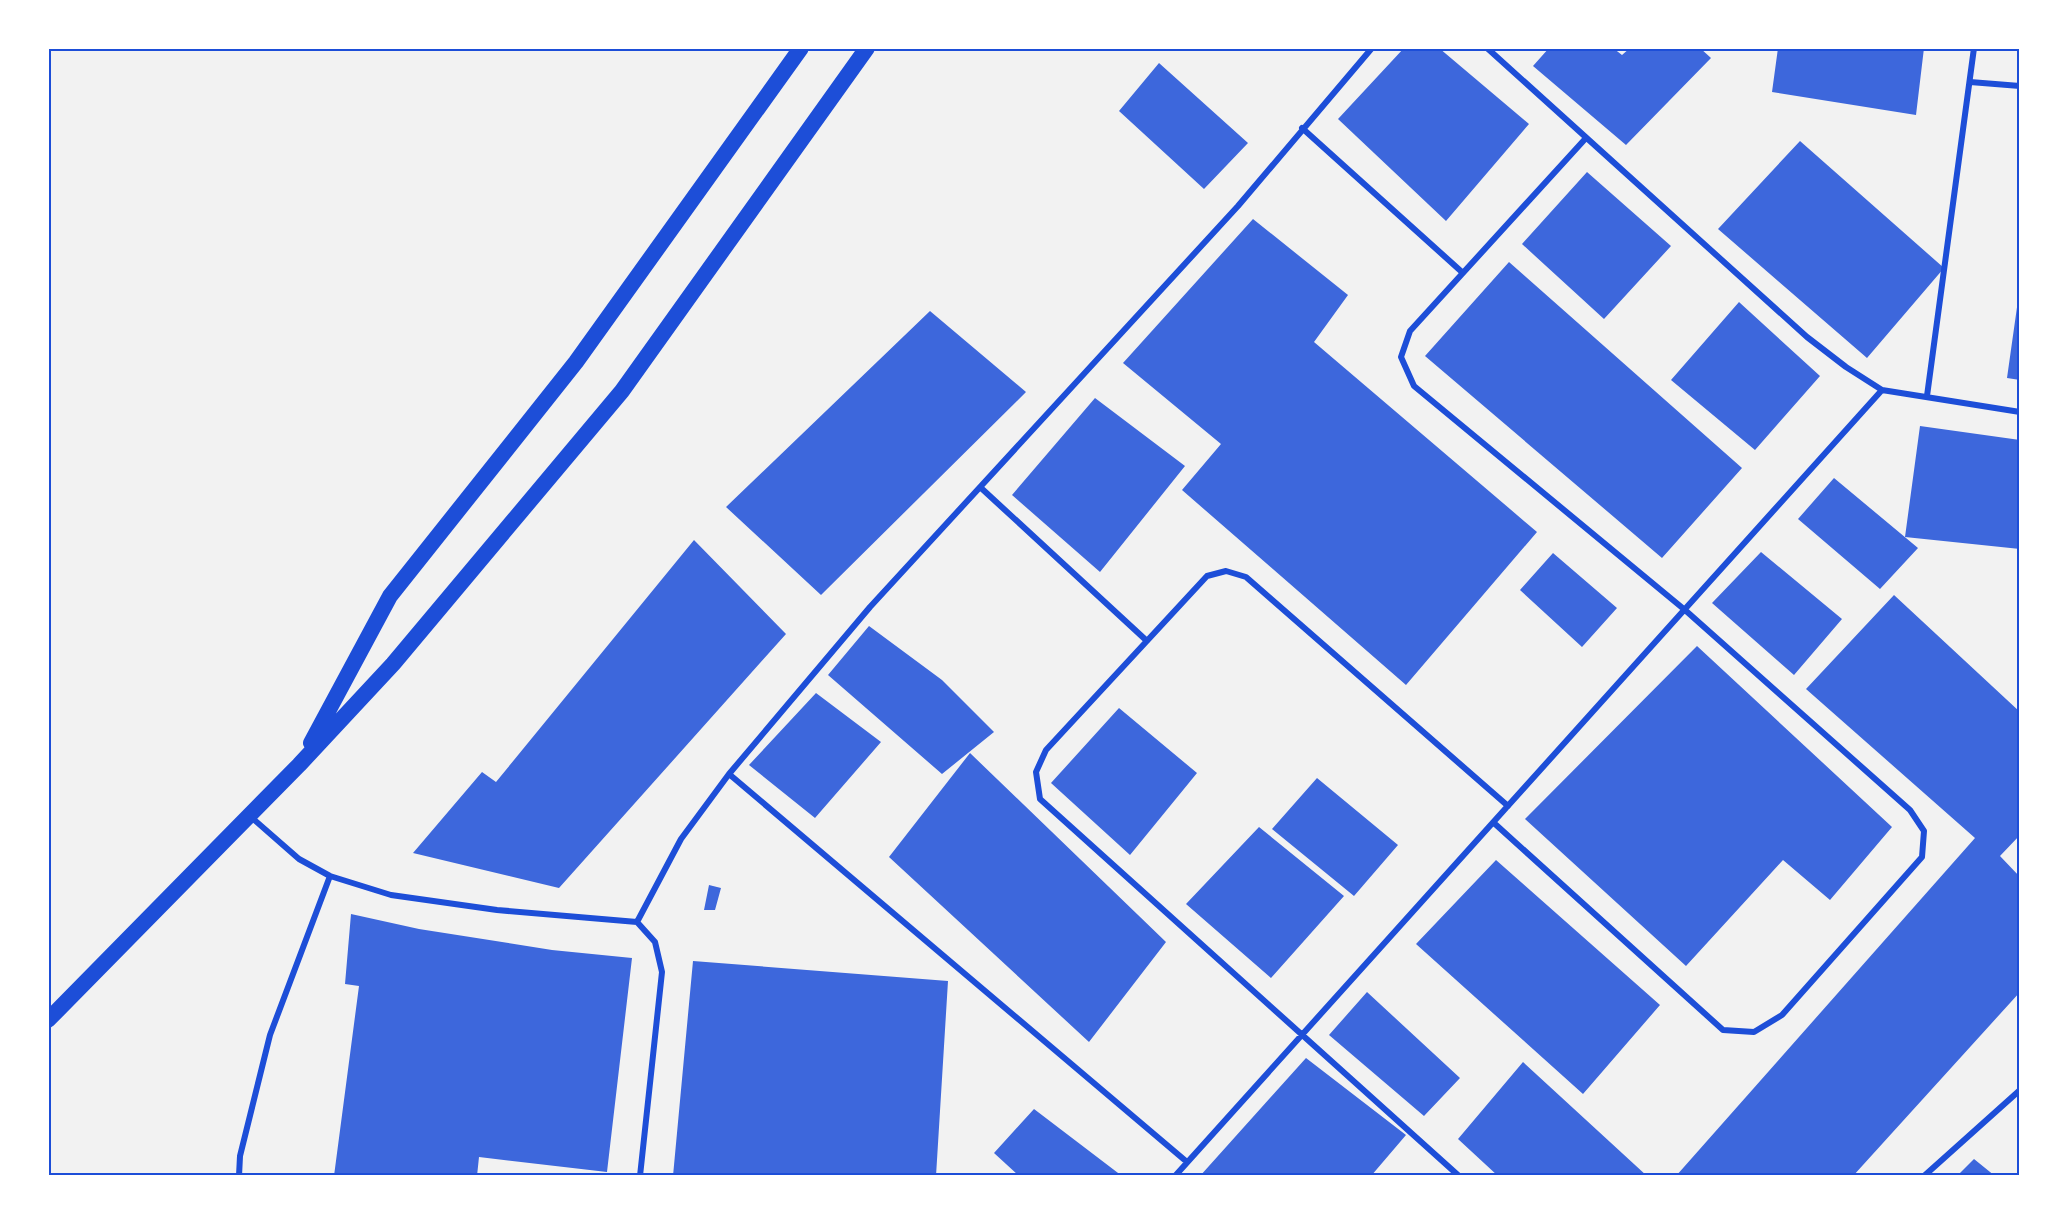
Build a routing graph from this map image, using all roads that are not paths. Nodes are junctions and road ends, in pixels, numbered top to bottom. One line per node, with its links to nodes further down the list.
1 (801, 48): 17 (highway)
2 (867, 48): 17 (highway)
3 (1372, 48): 8 (street)
4 (1487, 48): 9 (street)
5 (1974, 48): 6 (street)
6 (1970, 82): 7 (street); 12 (street)
7 (2020, 86)
8 (1302, 128): 10 (street); 14 (street)
9 (1586, 138): 10 (street); 11 (street)
10 (1463, 273): 15 (street)
11 (1882, 390): 12 (street); 15 (street)
12 (1927, 396): 13 (street)
13 (2020, 412)
14 (980, 487): 16 (street); 18 (street)
15 (1685, 610): 19 (street); 21 (street)
16 (1147, 641): 19 (street); 25 (street)
17 (299, 765): 20 (highway)
18 (729, 774): 23 (street); 27 (street)
19 (1508, 806): 21 (street)
20 (249, 815): 22 (street); 24 (highway)
21 (1494, 823): 25 (street)
22 (330, 876): 23 (street); 28 (street)
23 (637, 922): 29 (street)
24 (48, 1020)
25 (1302, 1034): 27 (street); 31 (street)
26 (2020, 1090): 32 (street)
27 (1187, 1162): 30 (street)
28 (239, 1176)
29 (640, 1176)
30 (1175, 1176)
31 (1459, 1176)
32 (1924, 1176)

